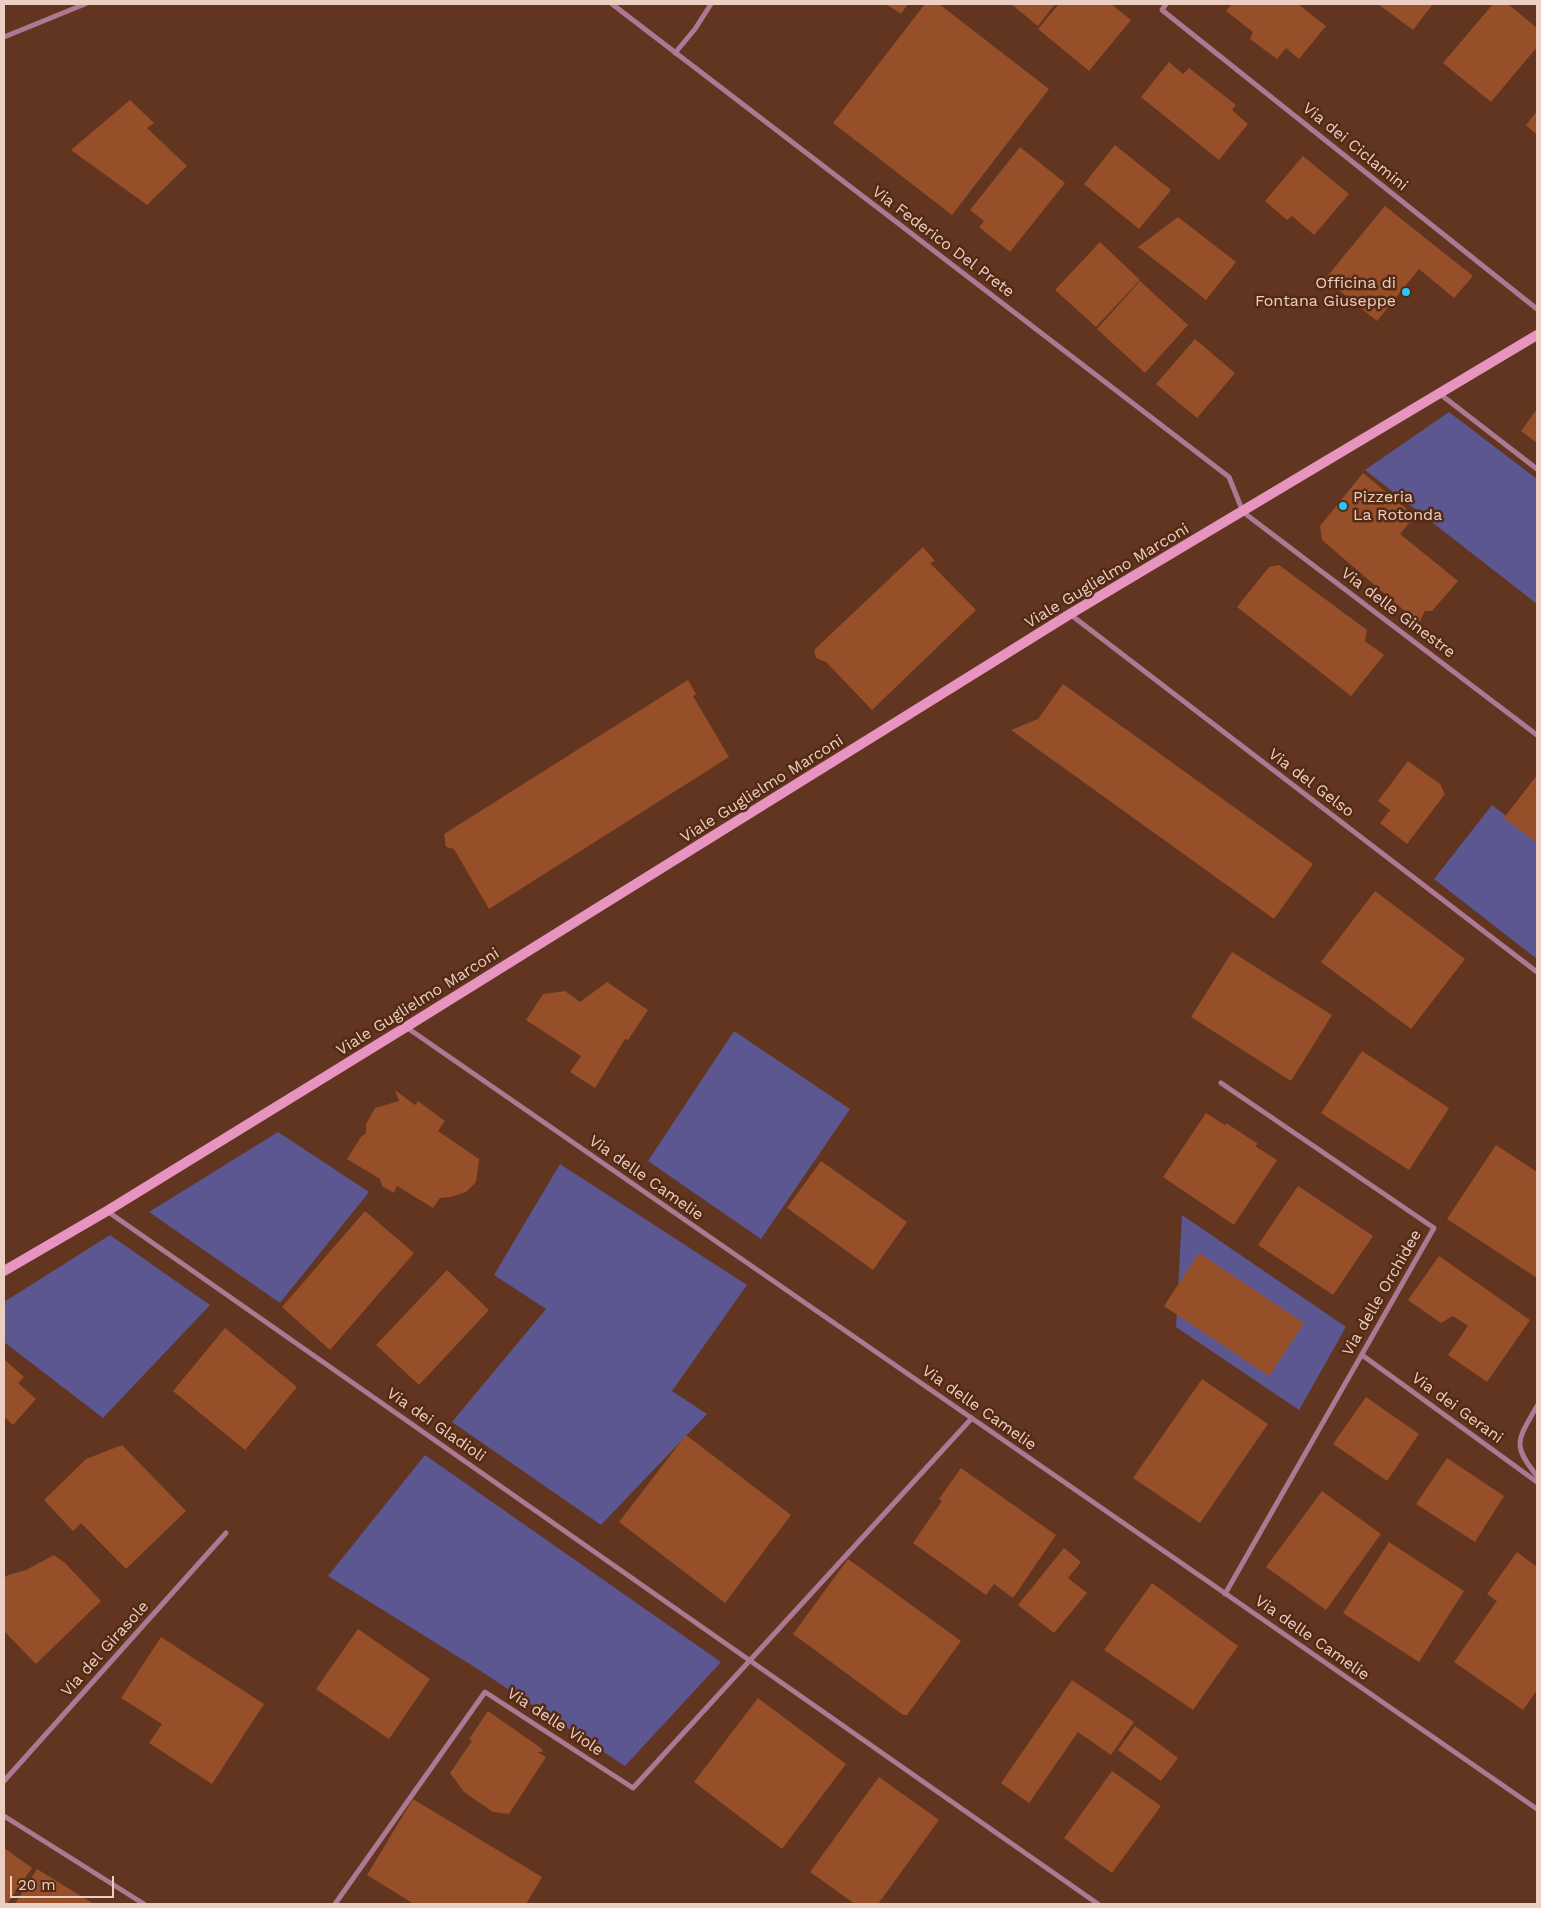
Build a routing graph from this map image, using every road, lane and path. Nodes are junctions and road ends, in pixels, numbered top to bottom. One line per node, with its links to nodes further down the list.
1 (86, 4): 5 (street)
2 (612, 4): 6 (street, Via Federico Del Prete)
3 (711, 4): 6 (street)
4 (1166, 4): 7 (street, Via dei Ciclamini)
5 (4, 37)
6 (675, 53): 11 (street, Via Federico Del Prete)
7 (1537, 309)
8 (1537, 335): 9 (street, Viale Guglielmo Marconi)
9 (1439, 394): 10 (street); 11 (street, Viale Guglielmo Marconi)
10 (1537, 469)
11 (1244, 512): 12 (street, Viale Guglielmo Marconi); 13 (street, Via delle Ginestre)
12 (1070, 614): 14 (street, Via del Gelso); 15 (street, Viale Guglielmo Marconi)
13 (1537, 735)
14 (1537, 972)
15 (406, 1027): 17 (street, Viale Guglielmo Marconi); 21 (street, Via delle Camelie)
16 (1221, 1084): 19 (street, Via delle Orchidee)
17 (107, 1211): 18 (street, Viale Guglielmo Marconi); 26 (street, Via dei Gladioli)
18 (4, 1271)
19 (1362, 1355): 23 (street, Via dei Gerani); 25 (street, Via delle Orchidee)
20 (1537, 1406): 22 (street)
21 (972, 1418): 25 (street, Via delle Camelie); 26 (street)
22 (1537, 1476)
23 (1537, 1482)
24 (226, 1533): 27 (street, Via del Girasole)
25 (1225, 1594): 28 (street, Via delle Camelie)
26 (751, 1660): 31 (street, Via delle Viole); 32 (street, Via dei Gladioli)
27 (4, 1781)
28 (1537, 1809)
29 (4, 1816): 30 (street)
30 (144, 1904)
31 (335, 1904)
32 (1098, 1904)

